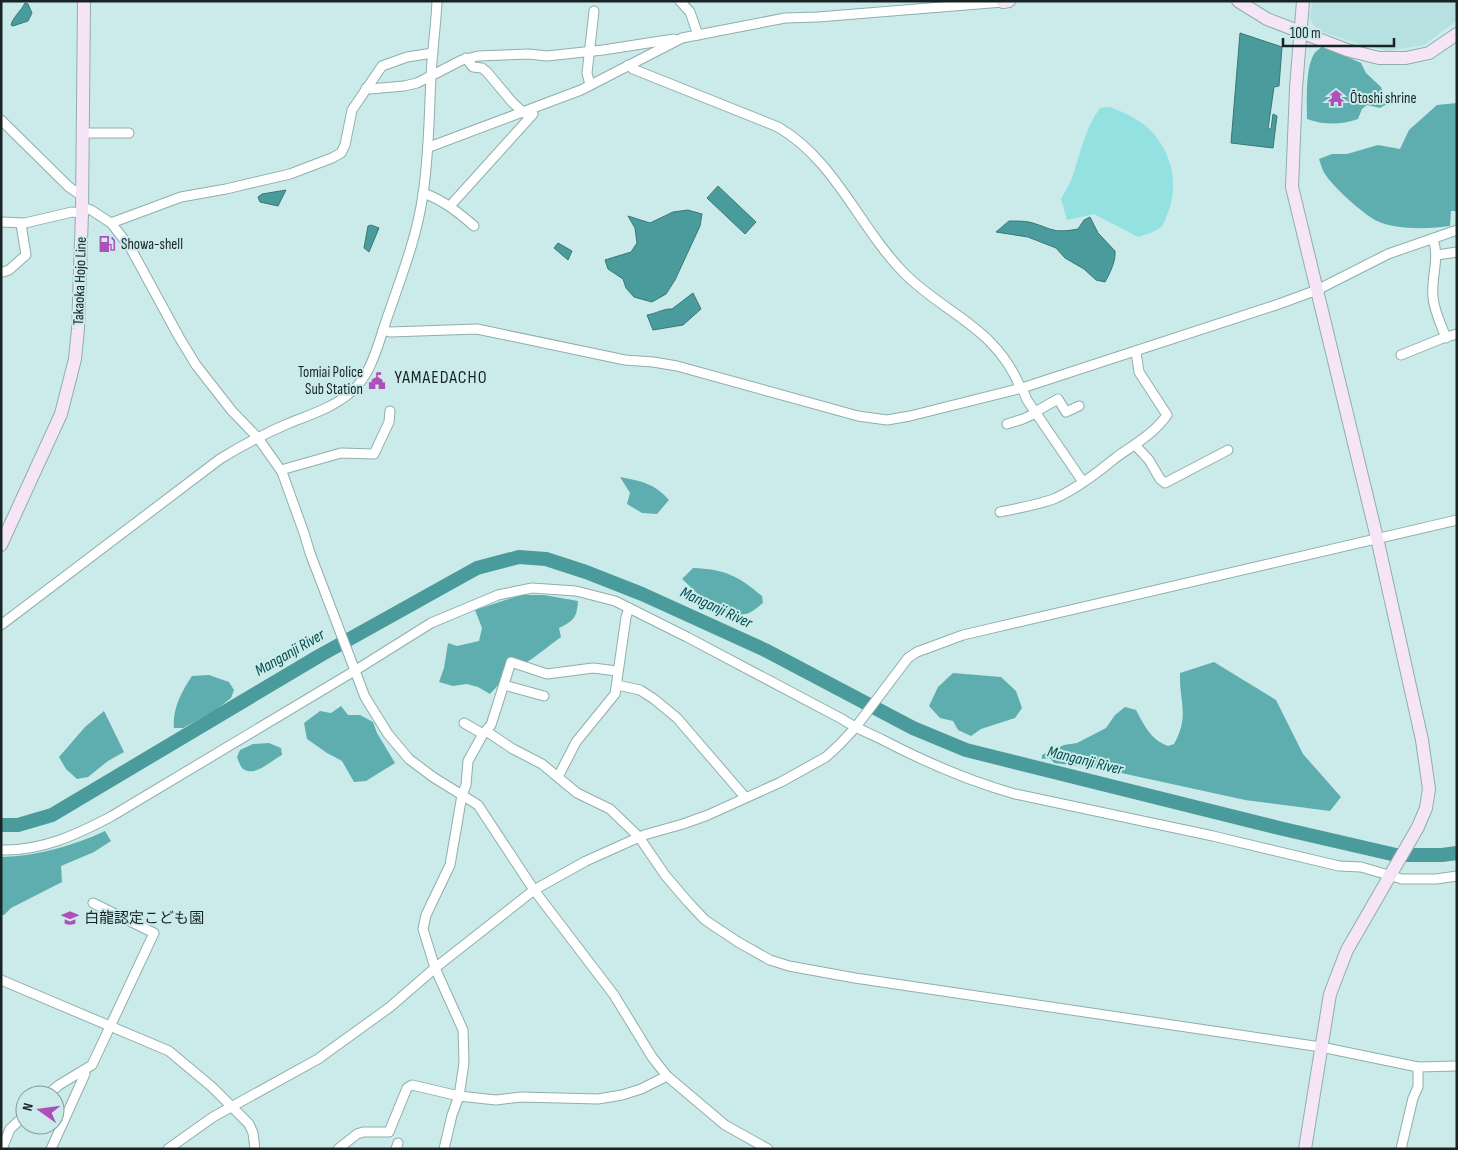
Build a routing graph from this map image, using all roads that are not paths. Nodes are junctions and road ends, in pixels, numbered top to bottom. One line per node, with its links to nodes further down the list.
1 (84, 1): 22 (street, Takaoka Hojo Line)
2 (438, 1): 14 (street)
3 (680, 1): 11 (street)
4 (1008, 1): 7 (street)
5 (1238, 1): 9 (street)
6 (1303, 1): 9 (street)
7 (1002, 2): 11 (street)
8 (594, 11): 13 (street)
9 (1300, 31): 10 (street); 37 (street)
10 (1457, 34)
11 (698, 35): 12 (street)
12 (676, 41): 13 (street); 16 (street)
13 (589, 51): 15 (street); 18 (street)
14 (433, 53): 17 (street); 19 (street)
15 (466, 58): 17 (street); 20 (street)
16 (628, 65): 18 (street); 43 (street)
17 (431, 77): 19 (street); 24 (street)
18 (590, 85): 20 (street)
19 (366, 88): 29 (street)
20 (527, 112): 24 (street); 27 (street)
21 (1, 120): 26 (street)
22 (82, 133): 23 (street); 26 (street, Takaoka Hojo Line)
23 (129, 133)
24 (428, 146): 25 (street)
25 (423, 193): 27 (street); 38 (street)
26 (82, 205): 29 (street); 30 (street); 56 (street, Takaoka Hojo Line)
27 (450, 206): 31 (street)
28 (1, 222): 30 (street)
29 (111, 223): 48 (street)
30 (21, 224): 36 (street)
31 (474, 226)
32 (1457, 230): 33 (street)
33 (1433, 239): 35 (street); 37 (street)
34 (1457, 252): 35 (street)
35 (1437, 255): 40 (street)
36 (3, 272)
37 (1317, 290): 41 (street); 55 (street)
38 (383, 330): 43 (street); 48 (street)
39 (1457, 334): 40 (street)
40 (1446, 338): 42 (street)
41 (1136, 352): 43 (street); 49 (street)
42 (1401, 356)
43 (1022, 388): 46 (street)
44 (1079, 406): 46 (street)
45 (390, 412): 51 (street)
46 (1036, 412): 47 (street); 52 (street)
47 (1007, 424)
48 (258, 438): 51 (street); 58 (street)
49 (1135, 445): 50 (street); 52 (street)
50 (1228, 450)
51 (281, 470): 59 (street)
52 (1083, 482): 53 (street)
53 (1000, 512)
54 (1457, 520): 55 (street)
55 (1377, 538): 65 (street); 72 (street)
56 (1, 545)
57 (629, 608): 59 (street); 60 (street); 65 (street)
58 (1, 626)
59 (355, 669): 68 (street); 71 (street)
60 (617, 671): 61 (street); 62 (street)
61 (504, 685): 63 (street); 66 (street)
62 (617, 685): 67 (street); 69 (street)
63 (544, 696)
64 (464, 723): 66 (street)
65 (856, 726): 69 (street); 72 (street)
66 (485, 732): 67 (street); 68 (street)
67 (558, 777): 70 (street)
68 (462, 795): 74 (street); 76 (street)
69 (745, 797): 70 (street)
70 (639, 837): 74 (street); 79 (street)
71 (1, 850)
72 (1392, 873): 73 (street); 79 (street)
73 (1457, 876)
74 (534, 890): 76 (street); 83 (street)
75 (94, 903): 78 (street)
76 (435, 968): 85 (street); 86 (street)
77 (1, 980): 78 (street)
78 (109, 1027): 82 (street); 86 (street)
79 (1321, 1047): 81 (street); 95 (street)
80 (1457, 1066): 81 (street)
81 (1418, 1067): 96 (street)
82 (84, 1071): 84 (street); 89 (street)
83 (667, 1076): 85 (street); 94 (street)
84 (59, 1085)
85 (459, 1096): 92 (street); 93 (street)
86 (231, 1107): 90 (street); 91 (street)
87 (15, 1124): 88 (street)
88 (2, 1149)
89 (51, 1149)
90 (168, 1149)
91 (255, 1149)
92 (338, 1149)
93 (444, 1149)
94 (768, 1149)
95 (1305, 1149)
96 (1401, 1149)

